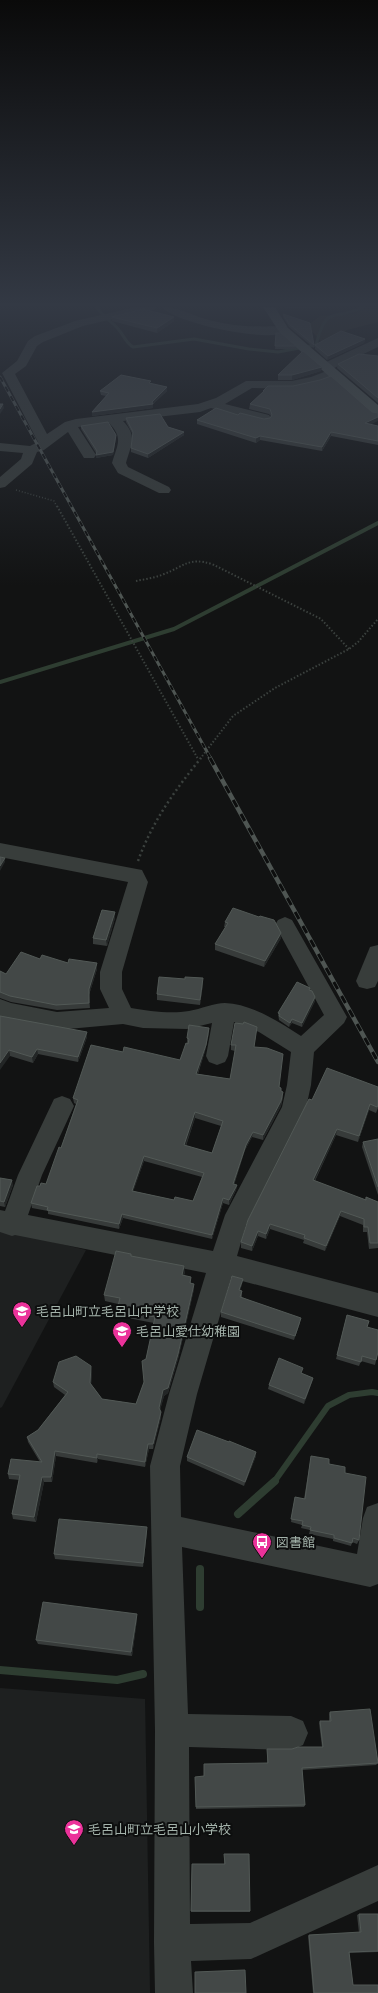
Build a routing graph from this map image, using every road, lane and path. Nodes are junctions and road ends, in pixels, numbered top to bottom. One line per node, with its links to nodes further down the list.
1 (22, 400): 9 (street)
2 (222, 400): 4 (street)
3 (364, 400): 5 (main road)
4 (213, 405): 6 (street); 7 (street)
5 (378, 412)
6 (112, 418): 8 (street); 15 (street)
7 (264, 418)
8 (70, 425): 9 (street); 12 (street)
9 (45, 442): 11 (street)
10 (0, 447): 11 (street)
11 (31, 450): 13 (street)
12 (89, 455)
13 (0, 484)
14 (14, 489): 19 (path)
15 (164, 490)
16 (136, 581): 18 (path)
17 (378, 619): 18 (path)
18 (349, 649): 19 (path)
19 (198, 759): 21 (path)
20 (0, 850): 21 (street)
21 (135, 875): 27 (street)
22 (285, 925): 28 (street)
23 (378, 954): 24 (street)
24 (367, 981)
25 (0, 1008): 27 (street)
26 (225, 1012): 27 (street); 28 (street); 29 (street)
27 (123, 1015)
28 (303, 1048): 32 (street)
29 (217, 1056)
30 (62, 1106): 31 (street)
31 (6, 1223): 32 (street)
32 (221, 1264): 33 (street); 34 (street)
33 (378, 1305)
34 (167, 1529): 35 (street); 36 (street)
35 (377, 1532)
36 (172, 1730): 37 (street); 39 (street)
37 (290, 1733)
38 (378, 1883): 39 (street)
39 (172, 1942): 40 (street)
40 (174, 1993)

